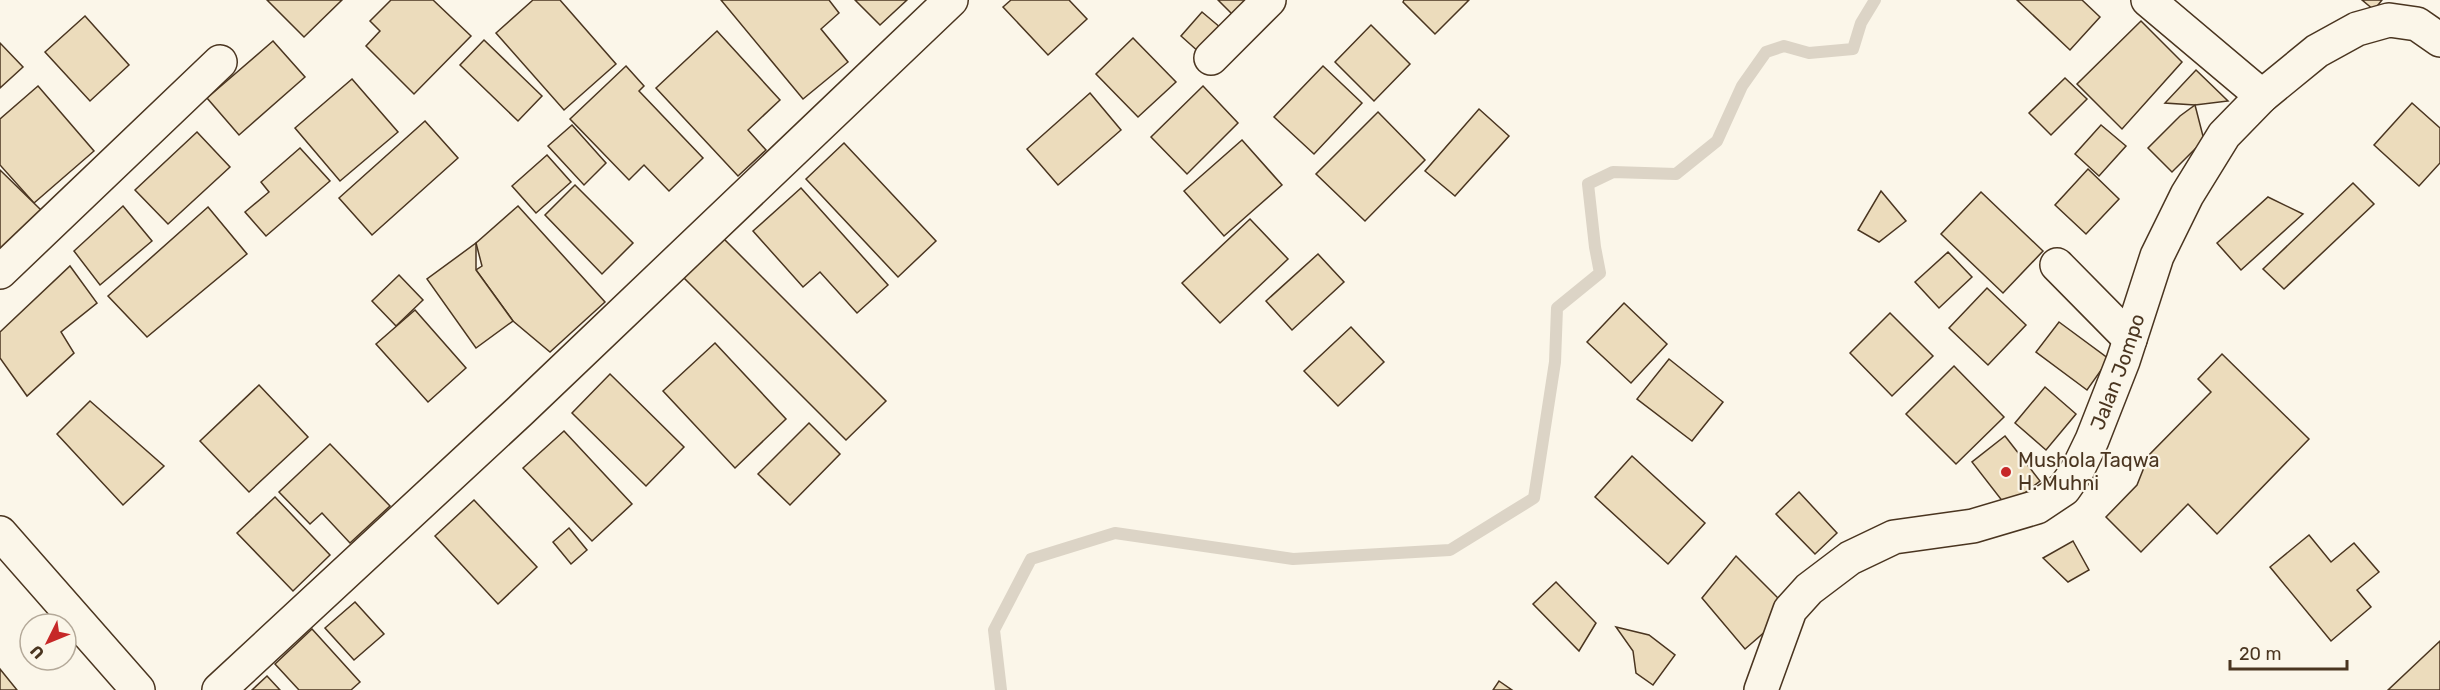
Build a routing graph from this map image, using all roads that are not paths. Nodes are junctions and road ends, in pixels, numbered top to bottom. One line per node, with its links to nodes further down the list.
1 (951, 0): 13 (street)
2 (1269, 0): 5 (street)
3 (2148, 0): 7 (street)
4 (2440, 40): 7 (street, Jalan Jompo)
5 (1211, 58)
6 (220, 62): 9 (street)
7 (2262, 96): 10 (street, Jalan Jompo)
8 (2057, 265): 10 (street)
9 (0, 272)
10 (2130, 339): 14 (street, Jalan Jompo)
11 (0, 533): 12 (street)
12 (138, 690)
13 (219, 690)
14 (1761, 690)

